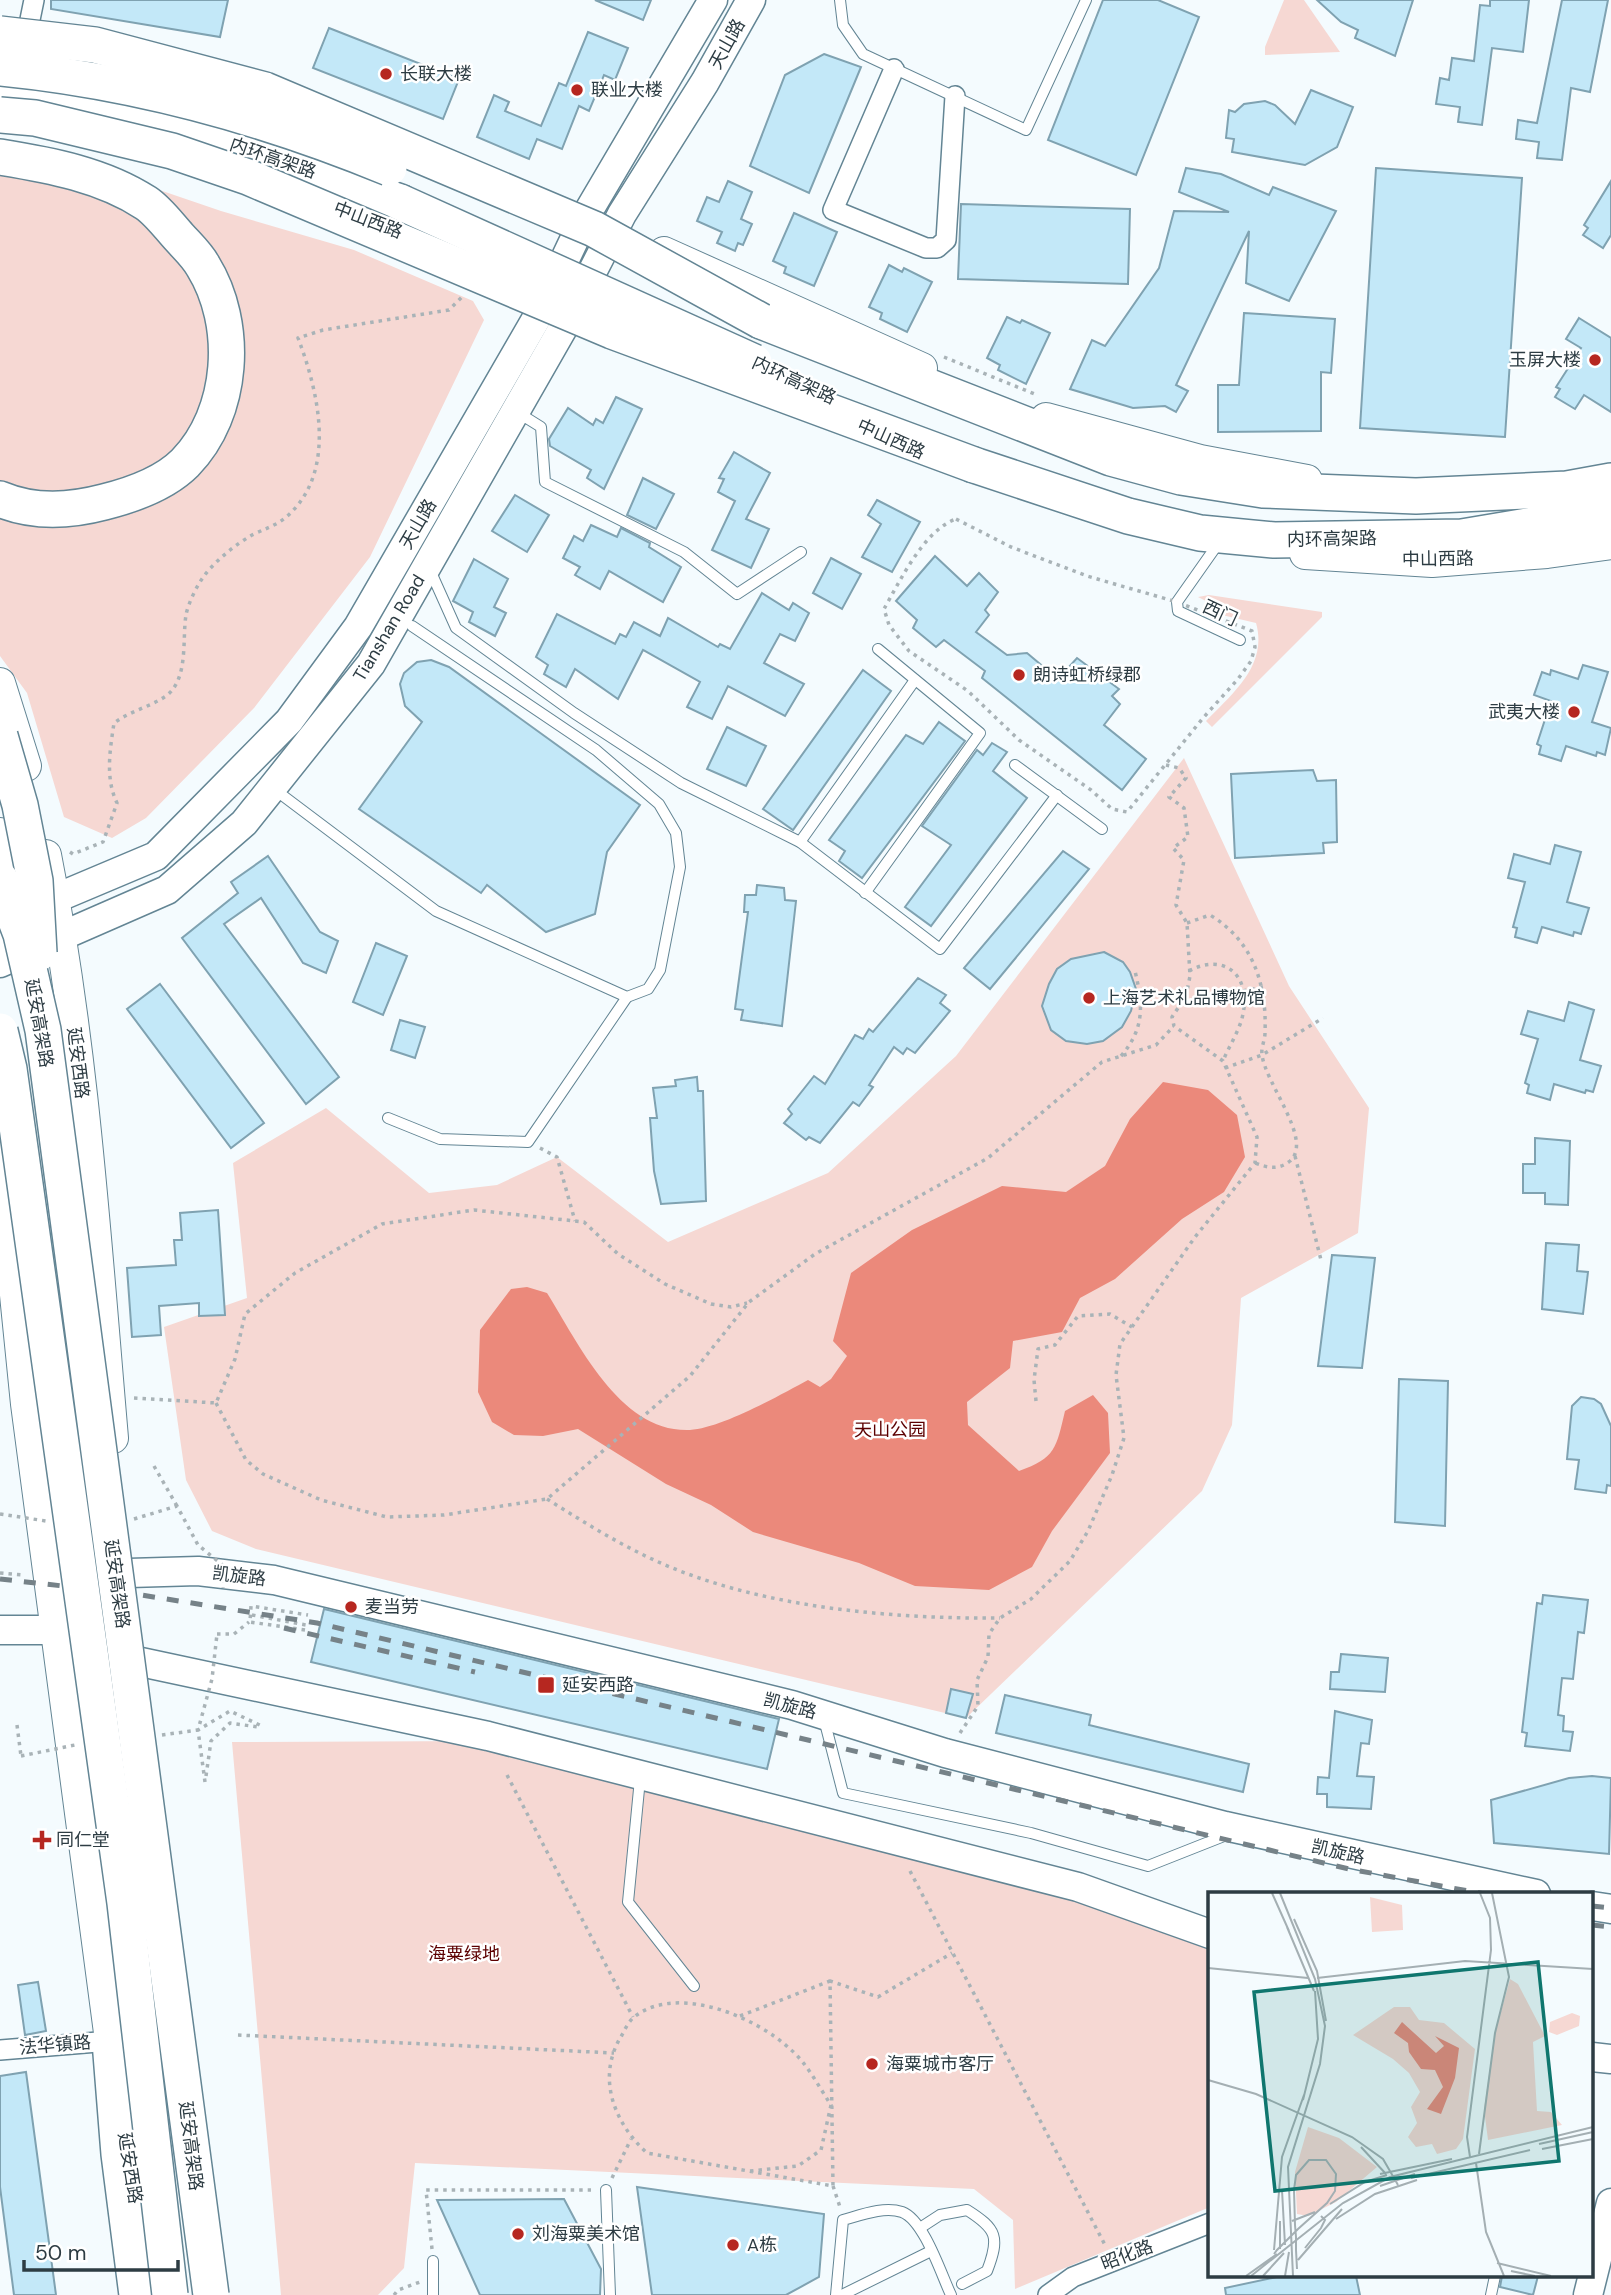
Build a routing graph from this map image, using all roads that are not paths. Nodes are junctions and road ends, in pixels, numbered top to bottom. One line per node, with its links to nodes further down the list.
1 (34, 0): 6 (street)
2 (713, 0): 12 (street, 天山路)
3 (751, 0): 13 (street, 天山路)
4 (840, 0): 7 (lane)
5 (1086, 0): 9 (lane)
6 (5, 55): 12 (main road); 17 (highway, bridge)
7 (894, 69): 9 (lane); 9 (street)
8 (0, 93): 16 (highway, 内环高架路, bridge)
9 (955, 96)
10 (0, 116): 14 (main road, 中山西路); 16 (highway, bridge)
11 (0, 157): 18 (highway)
12 (585, 217): 13 (main road); 14 (street, 天山路)
13 (614, 230): 14 (street, 天山路); 17 (main road)
14 (564, 295): 15 (street, Tianshan Road); 21 (main road, 中山西路); 38 (street, 天山路)
15 (514, 410): 22 (lane); 23 (street, Tianshan Road)
16 (974, 465): 19 (highway, 内环高架路)
17 (1611, 479)
18 (0, 499)
19 (1611, 512)
20 (1611, 544): 21 (main road, 中山西路)
21 (1215, 548): 25 (lane, 西门)
22 (802, 552)
23 (428, 563): 31 (street, Tianshan Road); 35 (lane)
24 (412, 626): 43 (lane)
25 (1240, 640)
26 (878, 649): 27 (lane)
27 (915, 680): 35 (lane); 37 (lane)
28 (0, 682): 38 (main road, 延安西路)
29 (0, 736): 44 (highway, bridge)
30 (1015, 765): 32 (lane)
31 (274, 788): 40 (street, Tianshan Road); 43 (lane)
32 (1057, 795): 33 (lane); 37 (lane)
33 (1102, 829)
34 (0, 833): 39 (main road, 延安西路)
35 (800, 842): 37 (lane)
36 (0, 879): 44 (highway, 延安高架路, bridge)
37 (865, 893)
38 (54, 899): 39 (street, 天山路); 40 (main road, 延安西路)
39 (10, 929): 41 (main road, 延安西路)
40 (61, 938): 41 (street, Tianshan Road); 50 (main road, 延安西路)
41 (27, 952): 42 (street, Tianshan Road); 50 (main road, 延安西路)
42 (0, 964)
43 (627, 997): 46 (lane)
44 (43, 1030): 77 (highway, 延安高架路, bridge)
45 (0, 1031): 76 (highway, 延安高架路, bridge)
46 (388, 1118)
47 (0, 1146): 49 (main road, 延安西路)
48 (0, 1309): 49 (main road, 延安西路)
49 (26, 1404): 53 (main road, 延安西路)
50 (114, 1451): 51 (main road, 延安西路)
51 (129, 1573): 53 (street); 54 (main road, 延安西路); 55 (street, 凯旋路)
52 (0, 1630): 53 (street)
53 (57, 1630): 54 (street); 60 (main road, 延安西路)
54 (136, 1661): 56 (street); 59 (main road, 延安西路)
55 (823, 1715): 57 (street, 凯旋路); 57 (lane)
56 (640, 1775): 61 (street); 62 (lane)
57 (1240, 1829): 58 (street, 凯旋路)
58 (1527, 1892)
59 (163, 1919): 60 (main road); 78 (main road, 延安西路)
60 (93, 1928): 63 (main road, 延安西路)
61 (1208, 1933)
62 (694, 1986)
63 (110, 2041): 64 (street, 法华镇路); 73 (main road, 延安西路); 74 (highway); 75 (main road, 延安西路)
64 (0, 2050)
65 (606, 2190): 80 (lane)
66 (1611, 2203): 69 (street)
67 (1208, 2224): 84 (street, 昭化路)
68 (920, 2228): 70 (lane); 72 (lane); 81 (lane)
69 (1596, 2244)
70 (931, 2251): 82 (lane); 83 (lane)
71 (433, 2261): 79 (lane)
72 (962, 2284)
73 (119, 2295)
74 (137, 2295)
75 (151, 2295)
76 (170, 2295)
77 (211, 2295)
78 (218, 2295)
79 (433, 2295)
80 (610, 2295)
81 (836, 2295)
82 (842, 2295)
83 (951, 2295)
84 (1048, 2295)

